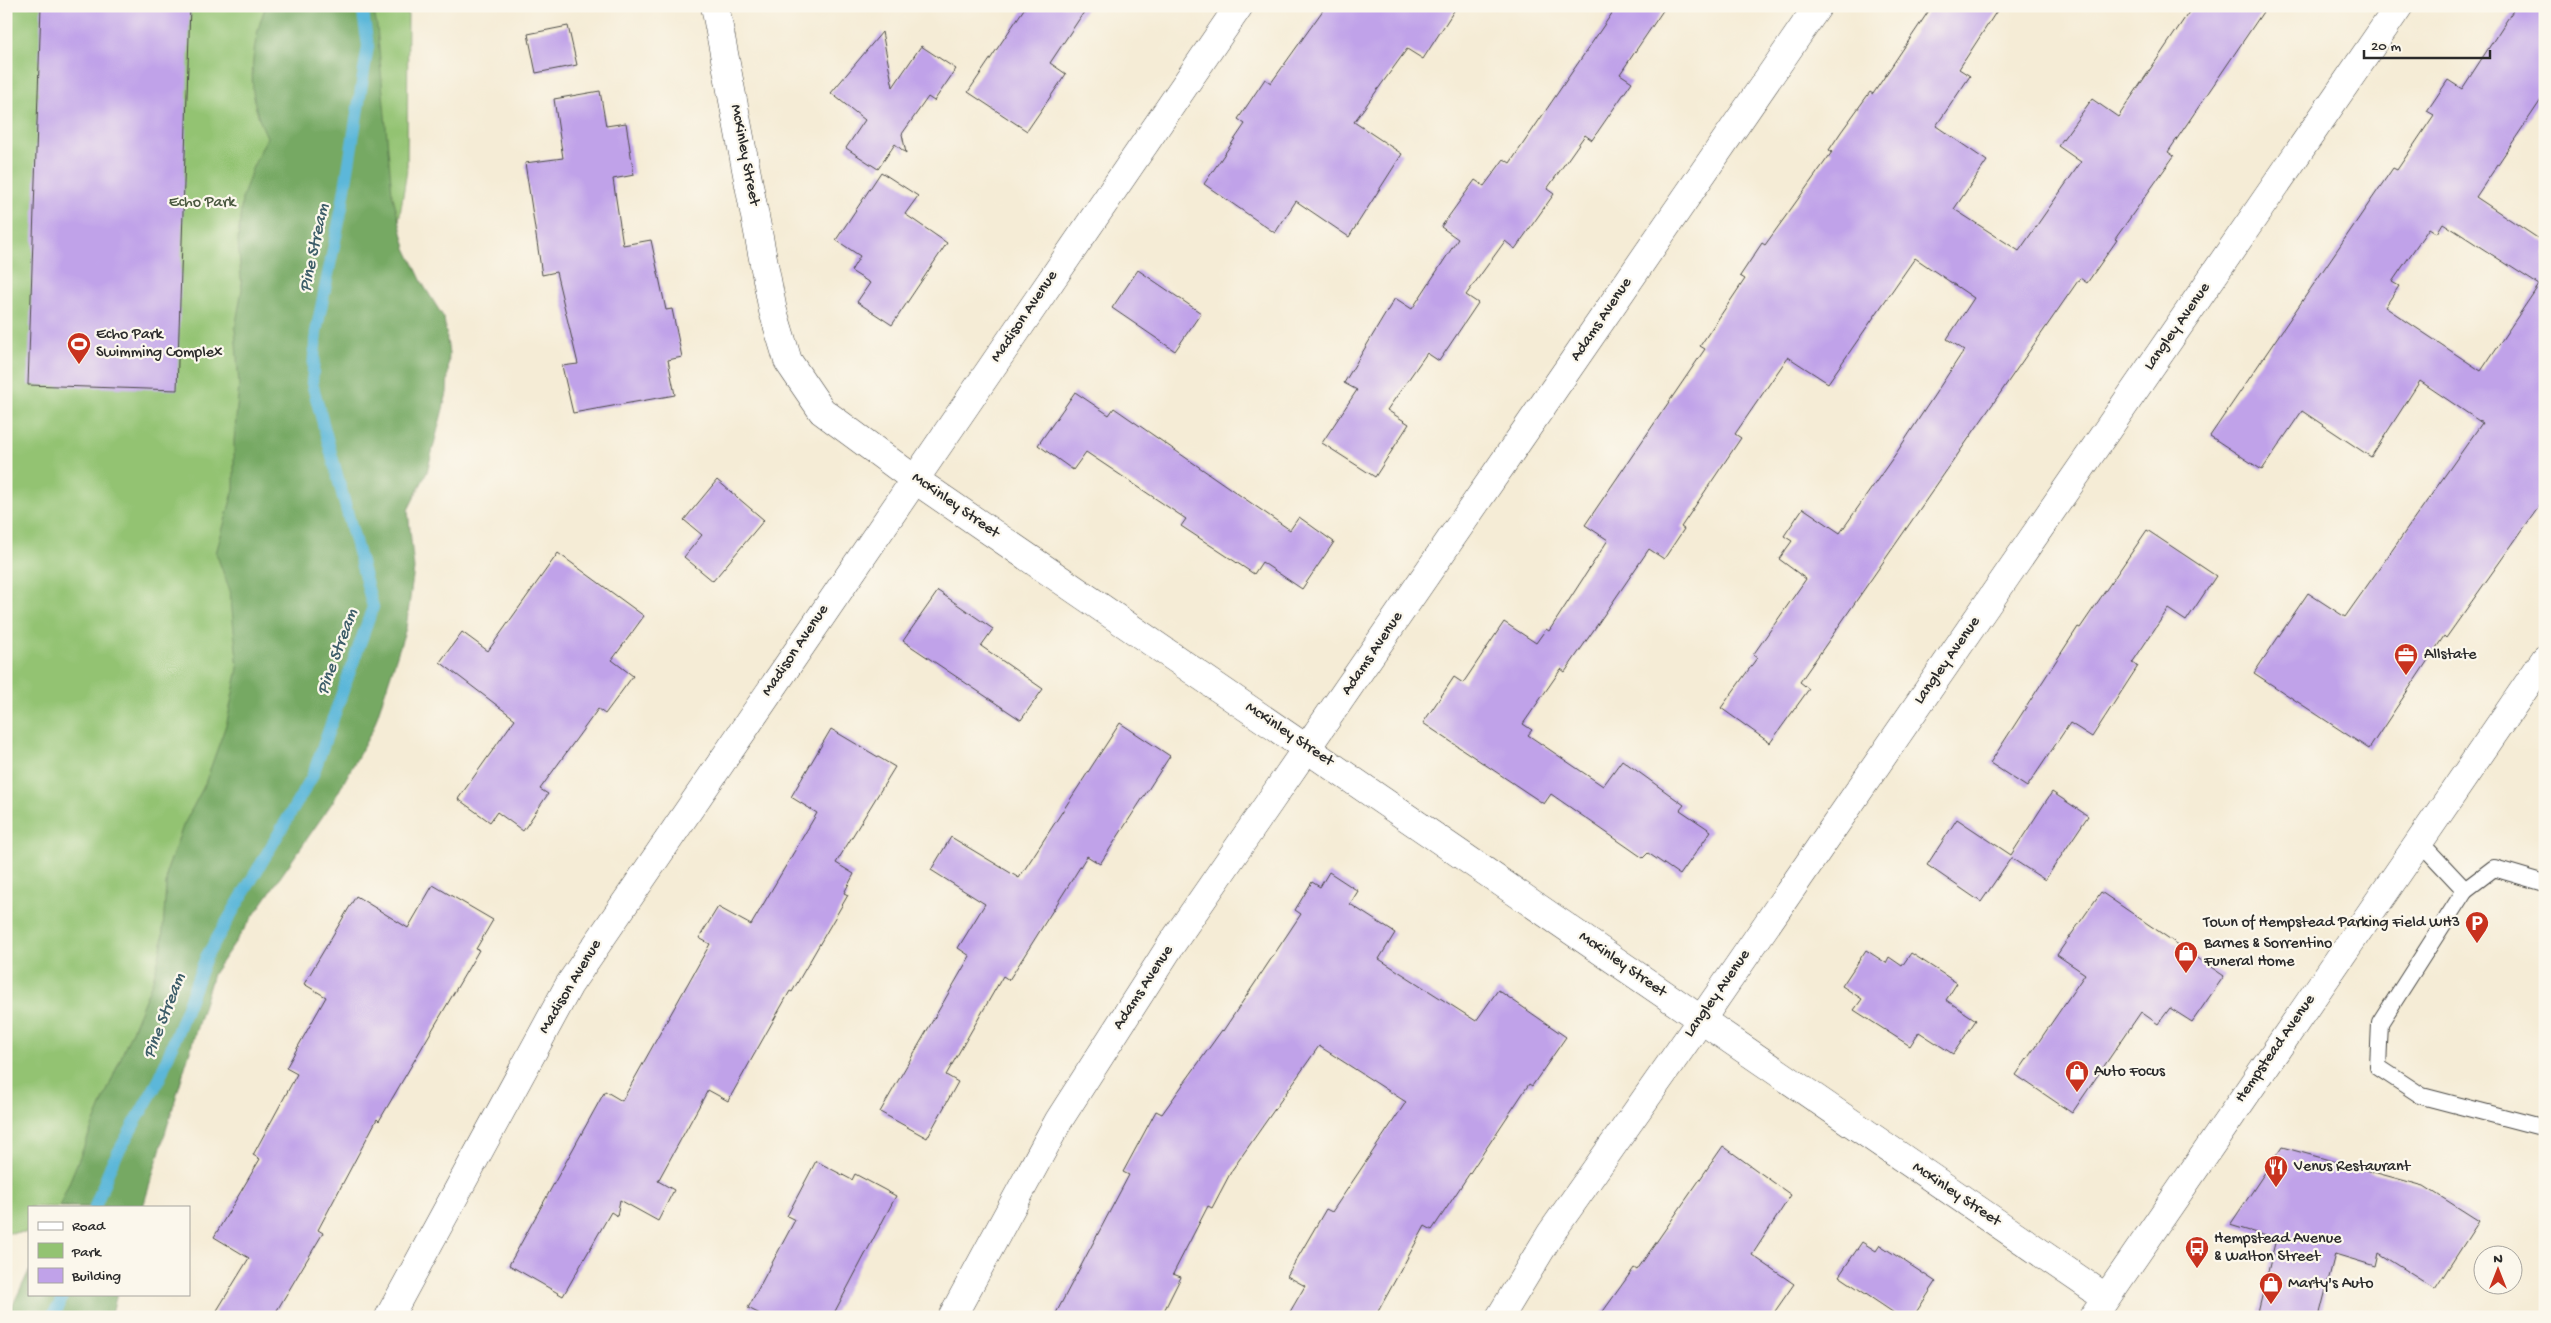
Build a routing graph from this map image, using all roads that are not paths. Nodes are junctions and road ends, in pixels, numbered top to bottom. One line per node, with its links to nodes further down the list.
1 (716, 6): 5 (street, McKinley Street)
2 (1238, 6): 5 (street, Madison Avenue)
3 (1818, 6): 7 (street, Adams Avenue)
4 (2399, 6): 11 (street, Langley Avenue)
5 (914, 479): 7 (street, McKinley Street); 14 (street, Madison Avenue)
6 (2545, 659): 8 (street, Hempstead Avenue)
7 (1308, 748): 11 (street, McKinley Street); 15 (street, Adams Avenue)
8 (2419, 841): 10 (lane); 13 (street, Hempstead Avenue)
9 (2545, 883): 10 (lane)
10 (2465, 890): 12 (lane)
11 (1701, 1020): 13 (street, McKinley Street); 16 (street, Langley Avenue)
12 (2545, 1128)
13 (2099, 1307)
14 (395, 1314)
15 (952, 1317)
16 (1500, 1317)

